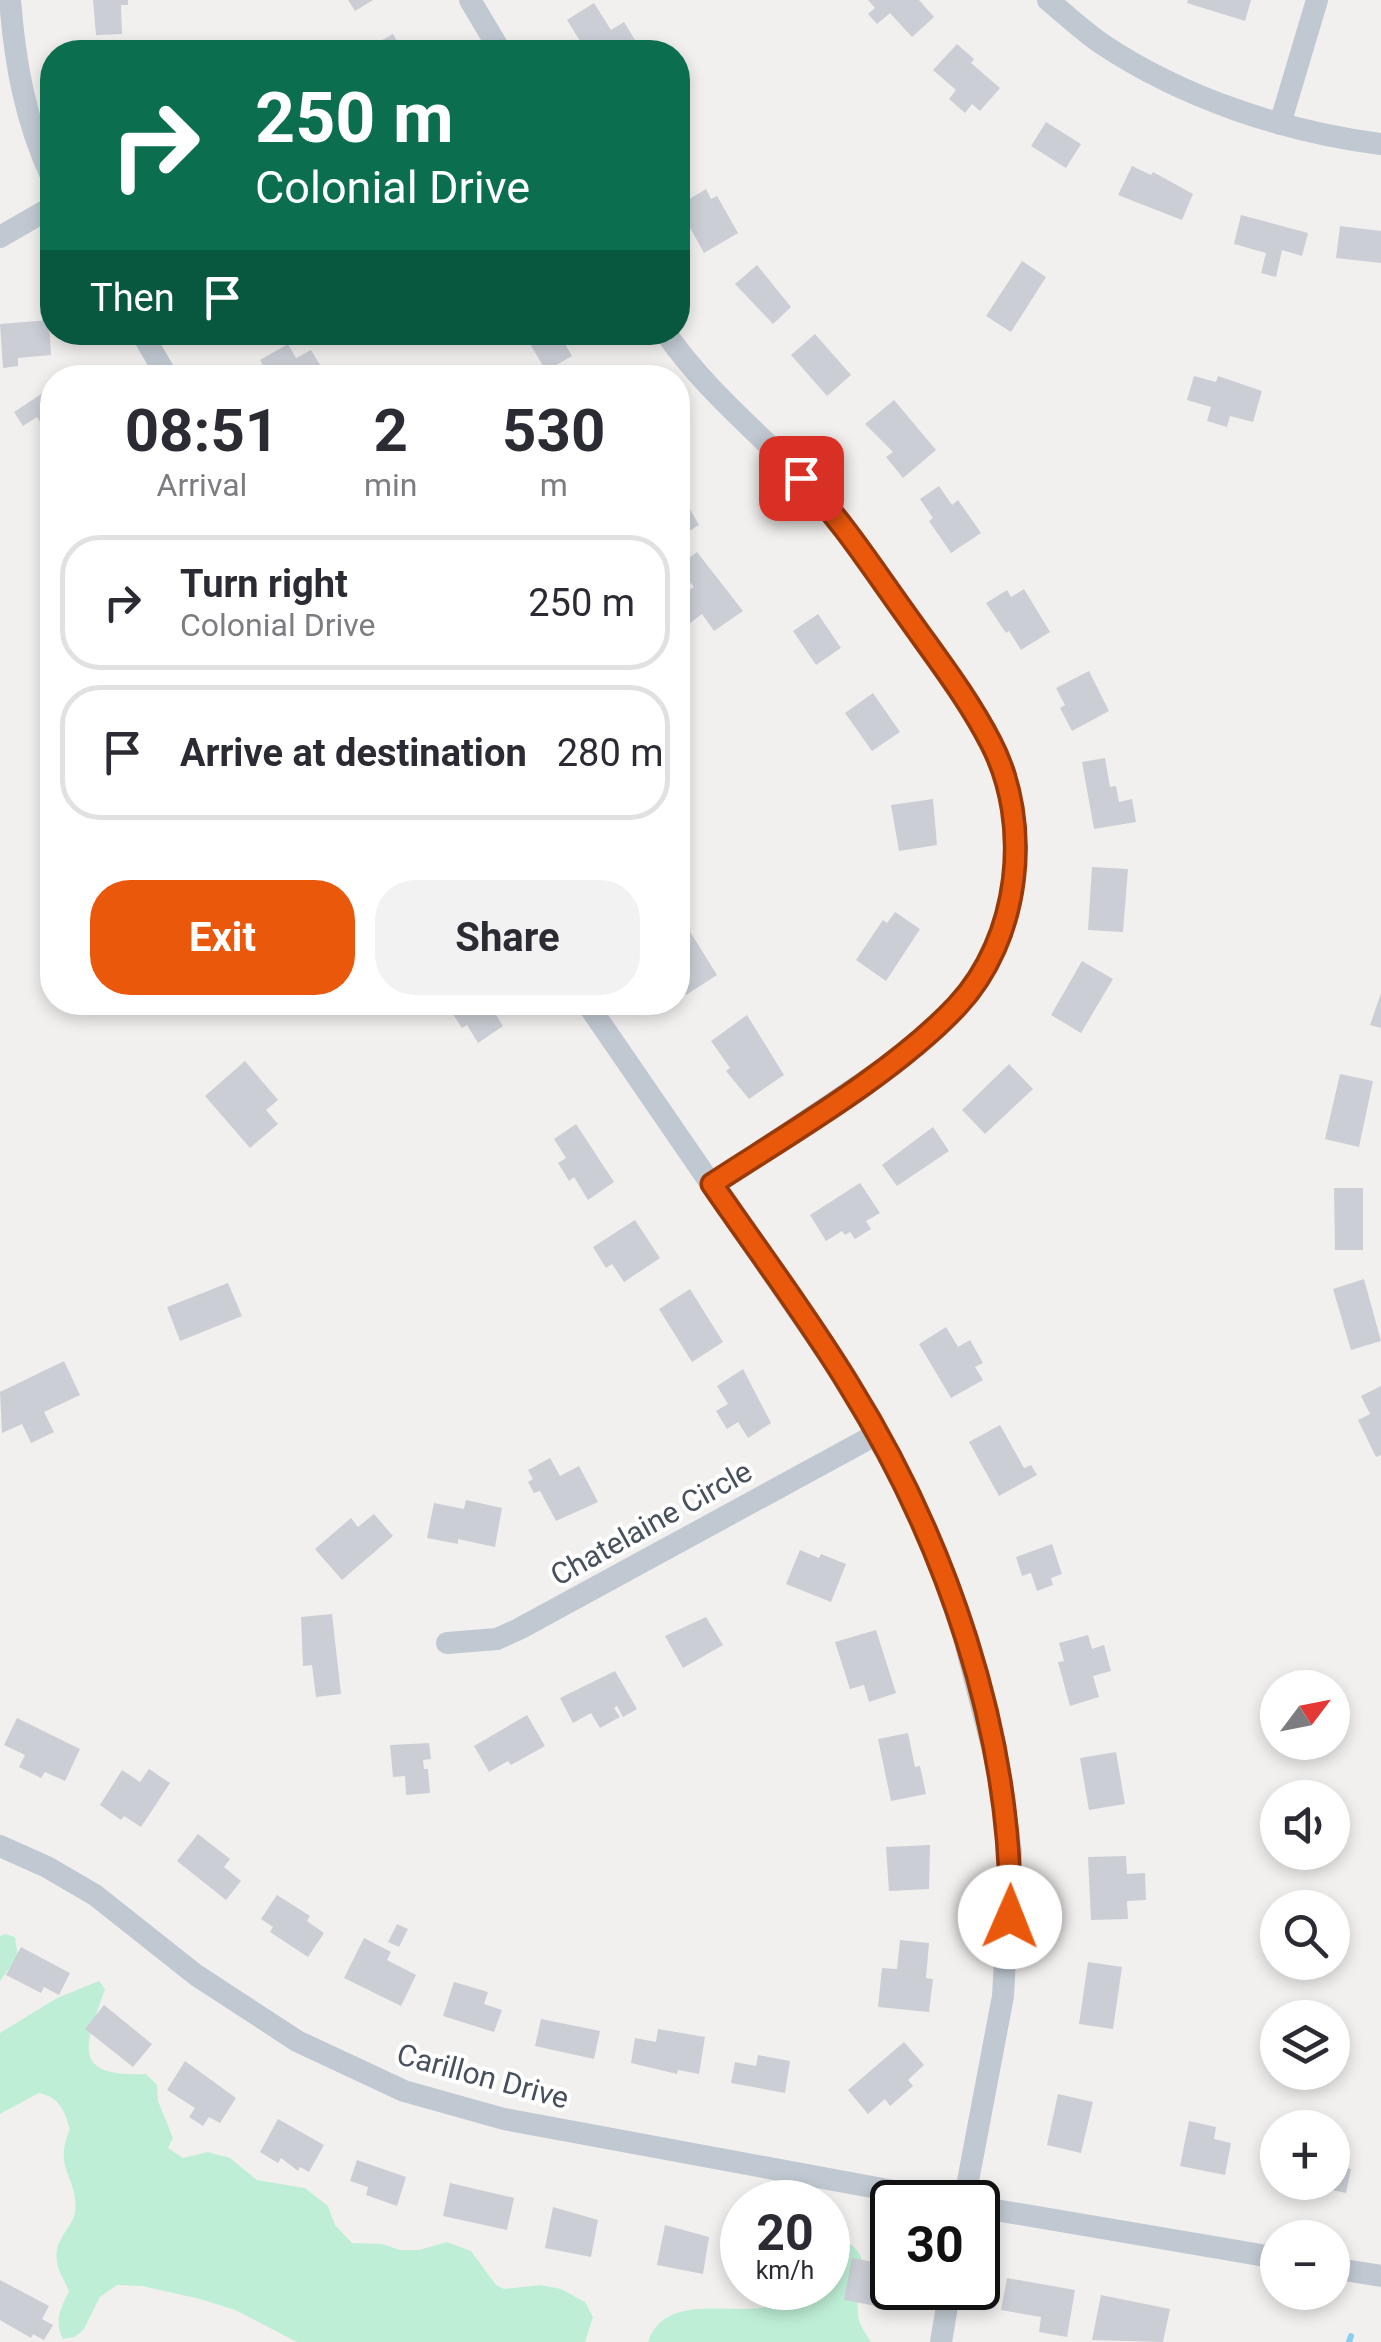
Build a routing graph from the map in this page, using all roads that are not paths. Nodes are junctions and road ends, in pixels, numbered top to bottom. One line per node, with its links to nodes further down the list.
1 (10, 0): 8 (street)
2 (470, 0): 5 (street)
3 (1048, 0): 6 (street)
4 (1317, 0): 6 (street)
5 (494, 40)
6 (1280, 124): 7 (street)
7 (1381, 144)
8 (40, 147)
9 (40, 215): 10 (street)
10 (0, 237)
11 (675, 345): 13 (street)
12 (595, 1015): 13 (street)
13 (712, 1184): 14 (street)
14 (877, 1434): 15 (street, Chatelaine Circle); 17 (street)
15 (448, 1643)
16 (0, 1846): 18 (street, Carillon Drive)
17 (968, 2180)
18 (870, 2187)
19 (1000, 2211): 20 (street)
20 (1260, 2255)
21 (1350, 2271): 22 (street)
22 (1381, 2276)
23 (946, 2310): 24 (street)
24 (941, 2342)

